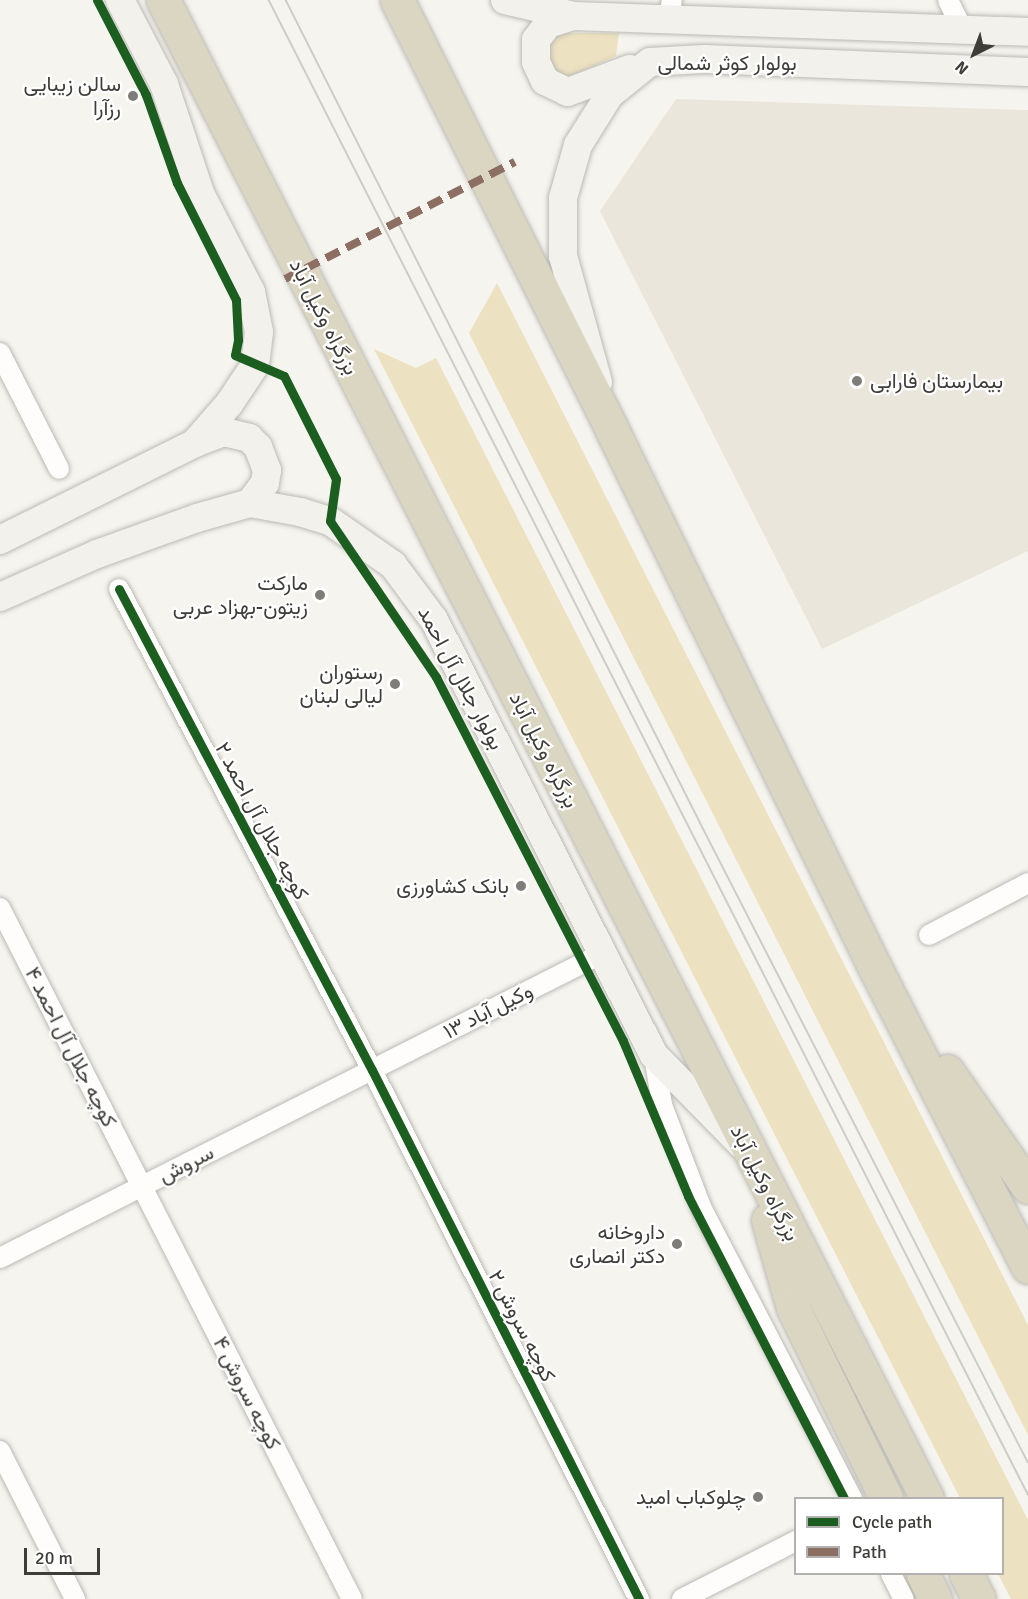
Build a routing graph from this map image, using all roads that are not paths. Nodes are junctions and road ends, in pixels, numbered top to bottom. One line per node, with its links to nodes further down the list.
1 (120, 0): 14 (main road)
2 (163, 0): 27 (highway, بزرگراه وکیل آباد)
3 (397, 0): 13 (highway)
4 (505, 0): 7 (main road, بولوار کوثر شمالی)
5 (948, 0): 8 (street)
6 (671, 9): 7 (main road, بولوار کوثر شمالی); 8 (main road, بولوار کوثر شمالی)
7 (573, 16): 10 (main road)
8 (962, 29): 9 (main road, بولوار کوثر شمالی)
9 (1028, 32)
10 (650, 62): 11 (main road, بولوار کوثر شمالی); 13 (main road, بولوار کوثر شمالی)
11 (1028, 72)
12 (0, 353): 15 (street)
13 (612, 430): 24 (highway)
14 (195, 443): 16 (main road); 17 (main road)
15 (59, 469)
16 (250, 503): 19 (main road, بولوار جلال آل احمد); 23 (main road, بولوار جلال آل احمد)
17 (0, 540)
18 (119, 589): 26 (street, کوچه جلال آل احمد ۲)
19 (0, 597)
20 (1028, 883): 22 (street)
21 (0, 908): 28 (street, کوچه جلال آل احمد ۴)
22 (929, 935)
23 (603, 953): 25 (main road, بولوار جلال آل احمد); 26 (street, ۱۳ وکیل آباد)
24 (874, 966): 29 (highway); 31 (highway)
25 (654, 1055): 27 (main road, بولوار جلال آل احمد); 33 (street)
26 (372, 1070): 28 (street, سروش); 42 (street, کوچه سروش ۲)
27 (748, 1152): 34 (highway); 35 (highway, بزرگراه وکیل آباد)
28 (141, 1186): 30 (street, سروش); 41 (street, کوچه سروش ۴)
29 (1028, 1187)
30 (0, 1258)
31 (1028, 1267)
32 (0, 1451): 40 (street)
33 (851, 1497)
34 (886, 1497)
35 (926, 1497)
36 (794, 1542): 43 (street)
37 (892, 1575): 44 (street)
38 (923, 1575): 45 (highway)
39 (967, 1575): 46 (highway)
40 (75, 1599)
41 (352, 1599)
42 (639, 1599)
43 (682, 1599)
44 (904, 1599)
45 (935, 1599)
46 (979, 1599)

